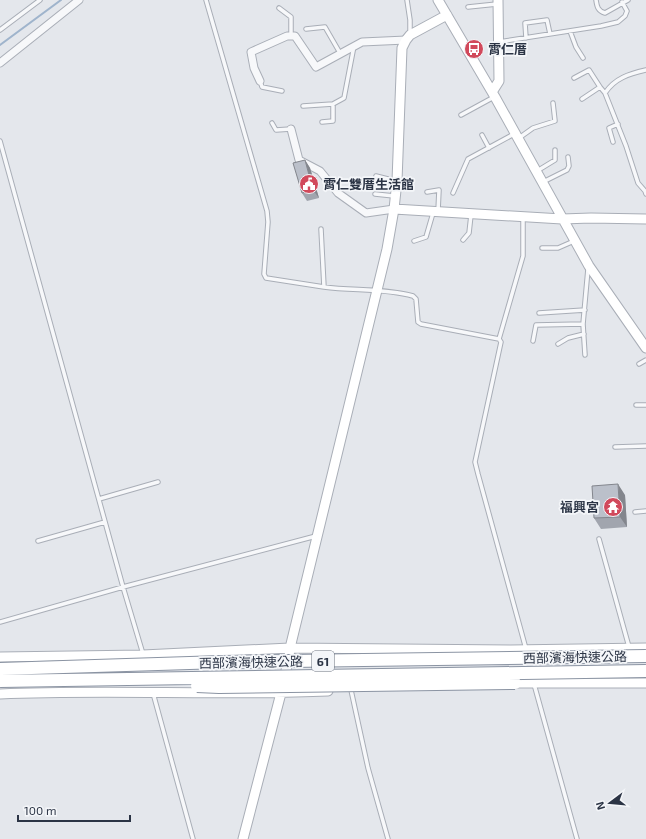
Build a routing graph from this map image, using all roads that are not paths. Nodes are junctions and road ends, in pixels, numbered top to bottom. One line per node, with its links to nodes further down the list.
1 (40, 0): 14 (lane)
2 (80, 0): 24 (street)
3 (206, 0): 69 (lane)
4 (407, 0): 18 (lane)
5 (438, 0): 12 (main road)
6 (596, 0): 9 (lane)
7 (628, 0): 9 (lane)
8 (498, 2): 10 (lane); 20 (main road)
9 (622, 2): 15 (lane)
10 (468, 7)
11 (279, 8): 17 (lane)
12 (447, 15): 18 (main road); 31 (main road)
13 (306, 29): 22 (lane)
14 (0, 30)
15 (570, 31): 16 (lane); 23 (lane)
16 (550, 34): 19 (lane); 19 (lane)
17 (291, 36): 22 (street); 27 (street)
18 (408, 38): 21 (street); 50 (main road)
19 (526, 38): 20 (lane)
20 (498, 42): 31 (main road)
21 (354, 45): 22 (street); 34 (lane)
22 (340, 53)
23 (583, 58)
24 (0, 63)
25 (646, 70): 30 (lane)
26 (574, 78): 28 (lane)
27 (260, 81): 29 (lane)
28 (600, 87): 30 (lane); 32 (lane)
29 (282, 91)
30 (605, 93): 39 (lane)
31 (493, 95): 36 (lane); 42 (main road)
32 (582, 99)
33 (553, 103): 42 (lane)
34 (333, 104): 35 (lane); 37 (lane)
35 (303, 106)
36 (461, 115)
37 (322, 122)
38 (272, 123): 40 (lane)
39 (618, 124): 44 (lane); 55 (lane)
40 (291, 128): 57 (street)
41 (482, 135): 45 (lane)
42 (516, 136): 45 (lane); 48 (main road)
43 (0, 141): 87 (lane)
44 (613, 142)
45 (489, 148): 53 (lane)
46 (555, 150): 48 (lane)
47 (568, 157): 51 (lane)
48 (536, 171): 51 (main road)
49 (376, 176): 50 (lane)
50 (397, 181): 56 (main road)
51 (542, 182): 61 (main road)
52 (427, 192): 58 (lane)
53 (453, 193)
54 (375, 194): 56 (lane)
55 (646, 194)
56 (396, 196): 57 (main road)
57 (394, 209): 58 (main road); 70 (main road)
58 (436, 212): 59 (main road); 65 (lane)
59 (471, 214): 60 (main road); 64 (lane)
60 (523, 217): 61 (main road); 75 (lane)
61 (562, 219): 62 (main road); 66 (main road)
62 (646, 219)
63 (321, 229): 69 (lane)
64 (463, 240)
65 (414, 241)
66 (575, 241): 67 (lane); 68 (main road)
67 (542, 248)
68 (588, 266): 71 (lane); 78 (main road)
69 (324, 287): 70 (lane)
70 (377, 290): 75 (lane); 91 (main road)
71 (585, 310): 72 (lane); 73 (lane)
72 (539, 313)
73 (583, 324): 74 (lane); 76 (lane)
74 (584, 334): 77 (lane); 79 (lane)
75 (499, 338): 99 (lane)
76 (533, 341)
77 (558, 344)
78 (646, 348)
79 (584, 355)
80 (646, 360): 81 (lane)
81 (639, 364)
82 (636, 405): 83 (lane)
83 (646, 405)
84 (646, 446): 85 (lane)
85 (615, 447)
86 (158, 482): 87 (lane)
87 (99, 499): 90 (lane)
88 (646, 511): 89 (lane)
89 (636, 512)
90 (105, 522): 93 (lane); 94 (lane)
91 (317, 536): 94 (lane); 100 (main road)
92 (600, 539): 96 (lane)
93 (38, 541)
94 (123, 587): 95 (lane); 102 (lane)
95 (0, 622)
96 (629, 648): 97 (main road); 99 (main road)
97 (646, 648)
98 (511, 650): 99 (main road); 100 (main road); 105 (highway, bridge)
99 (526, 650)
100 (290, 652): 101 (main road); 102 (main road); 104 (main road); 111 (main road)
101 (646, 652)
102 (143, 655): 104 (main road)
103 (646, 656): 105 (highway, 西部濱海快速公路 / 61, bridge)
104 (4, 657)
105 (88, 666): 107 (highway, 西部濱海快速公路 / 61, bridge)
106 (646, 668): 111 (main road)
107 (0, 669)
108 (646, 671): 110 (highway, 西部濱海快速公路 / 61, bridge)
109 (0, 681): 110 (highway, 西部濱海快速公路 / 61, bridge)
110 (92, 681): 112 (highway, bridge)
111 (284, 681): 117 (main road); 118 (main road)
112 (515, 683): 113 (main road); 115 (main road)
113 (534, 683): 114 (main road); 123 (lane)
114 (646, 683)
115 (351, 690): 118 (main road); 122 (lane)
116 (152, 692): 117 (main road); 118 (main road); 120 (lane)
117 (22, 693): 119 (main road)
118 (281, 693): 121 (main road)
119 (0, 694)
120 (193, 839)
121 (243, 839)
122 (388, 839)
123 (577, 839)

